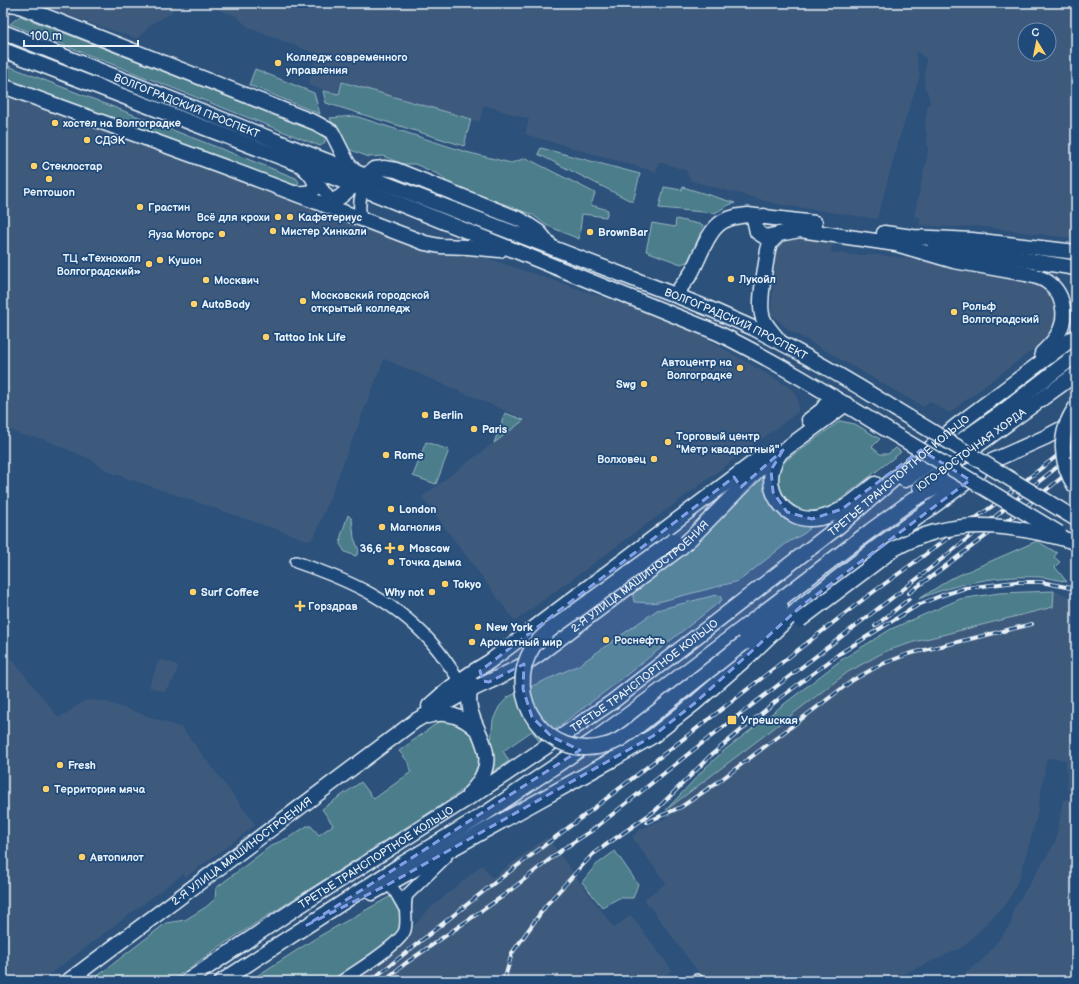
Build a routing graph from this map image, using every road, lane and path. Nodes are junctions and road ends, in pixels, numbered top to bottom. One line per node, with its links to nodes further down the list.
1 (3, 8): 5 (main road)
2 (3, 32): 6 (main road, ВОЛГОГРАДСКИЙ ПРОСПЕКТ)
3 (3, 50): 7 (main road, ВОЛГОГРАДСКИЙ ПРОСПЕКТ)
4 (3, 86): 11 (main road, ВОЛГОГРАДСКИЙ ПРОСПЕКТ)
5 (332, 132): 6 (main road); 8 (main road)
6 (316, 156): 8 (main road, ВОЛГОГРАДСКИЙ ПРОСПЕКТ)
7 (301, 165): 9 (main road); 10 (main road, ВОЛГОГРАДСКИЙ ПРОСПЕКТ)
8 (364, 174): 10 (main road); 17 (main road, ВОЛГОГРАДСКИЙ ПРОСПЕКТ); 17 (main road)
9 (312, 176): 11 (main road); 12 (street)
10 (358, 187): 12 (main road); 14 (street); 19 (main road, ВОЛГОГРАДСКИЙ ПРОСПЕКТ)
11 (294, 193): 12 (main road, ВОЛГОГРАДСКИЙ ПРОСПЕКТ)
12 (330, 205): 14 (main road, ВОЛГОГРАДСКИЙ ПРОСПЕКТ)
13 (764, 216): 15 (main road); 16 (main road); 21 (main road)
14 (361, 218): 19 (main road, ВОЛГОГРАДСКИЙ ПРОСПЕКТ)
15 (779, 234): 23 (main road); 26 (main road)
16 (913, 237): 18 (main road); 20 (main road)
17 (551, 247): 21 (main road, ВОЛГОГРАДСКИЙ ПРОСПЕКТ)
18 (1071, 252)
19 (526, 255): 27 (main road, ВОЛГОГРАДСКИЙ ПРОСПЕКТ)
20 (1076, 268)
21 (675, 294): 23 (main road, ВОЛГОГРАДСКИЙ ПРОСПЕКТ)
22 (1076, 336): 26 (main road, ТРЕТЬЕ ТРАНСПОРТНОЕ КОЛЬЦО)
23 (782, 343): 36 (main road, ВОЛГОГРАДСКИЙ ПРОСПЕКТ, bridge)
24 (1076, 356): 37 (main road, ЮГО-ВОСТОЧНАЯ ХОРДА)
25 (1076, 374): 38 (main road, ЮГО-ВОСТОЧНАЯ ХОРДА)
26 (1009, 386): 31 (main road, ТРЕТЬЕ ТРАНСПОРТНОЕ КОЛЬЦО)
27 (832, 396): 28 (main road, ВОЛГОГРАДСКИЙ ПРОСПЕКТ); 34 (main road, 2-Я УЛИЦА МАШИНОСТРОЕНИЯ)
28 (846, 404): 33 (main road, 2-Я УЛИЦА МАШИНОСТРОЕНИЯ); 39 (main road, ВОЛГОГРАДСКИЙ ПРОСПЕКТ, bridge)
29 (1076, 407): 35 (main road, bridge)
30 (1076, 421): 32 (main road, ТРЕТЬЕ ТРАНСПОРТНОЕ КОЛЬЦО)
31 (956, 426): 33 (main road); 37 (main road, ТРЕТЬЕ ТРАНСПОРТНОЕ КОЛЬЦО)
32 (1046, 437): 38 (main road, ТРЕТЬЕ ТРАНСПОРТНОЕ КОЛЬЦО); 44 (main road)
33 (783, 450): 34 (main road, 2-Я УЛИЦА МАШИНОСТРОЕНИЯ)
34 (735, 481): 41 (main road, bridge); 42 (main road, 2-Я УЛИЦА МАШИНОСТРОЕНИЯ); 42 (main road, 2-Я УЛИЦА МАШИНОСТРОЕНИЯ)
35 (1076, 488)
36 (1076, 520)
37 (838, 527): 47 (main road, ТРЕТЬЕ ТРАНСПОРТНОЕ КОЛЬЦО)
38 (870, 531): 41 (main road, ТРЕТЬЕ ТРАНСПОРТНОЕ КОЛЬЦО)
39 (1076, 543): 44 (main road, bridge)
40 (296, 562): 43 (street)
41 (817, 571): 51 (main road, ТРЕТЬЕ ТРАНСПОРТНОЕ КОЛЬЦО)
42 (486, 672): 43 (main road, 2-Я УЛИЦА МАШИНОСТРОЕНИЯ); 43 (main road, 2-Я УЛИЦА МАШИНОСТРОЕНИЯ)
43 (465, 686): 45 (main road, 2-Я УЛИЦА МАШИНОСТРОЕНИЯ); 46 (main road)
44 (695, 703): 48 (main road)
45 (415, 721): 46 (main road); 52 (main road, 2-Я УЛИЦА МАШИНОСТРОЕНИЯ)
46 (480, 733): 47 (main road)
47 (449, 811): 53 (main road, ТРЕТЬЕ ТРАНСПОРТНОЕ КОЛЬЦО)
48 (460, 845): 49 (main road); 50 (street)
49 (389, 884): 50 (street); 51 (main road)
50 (405, 909): 55 (street)
51 (307, 925): 54 (main road, ТРЕТЬЕ ТРАНСПОРТНОЕ КОЛЬЦО)
52 (68, 981)
53 (187, 981)
54 (222, 981)
55 (342, 981)

